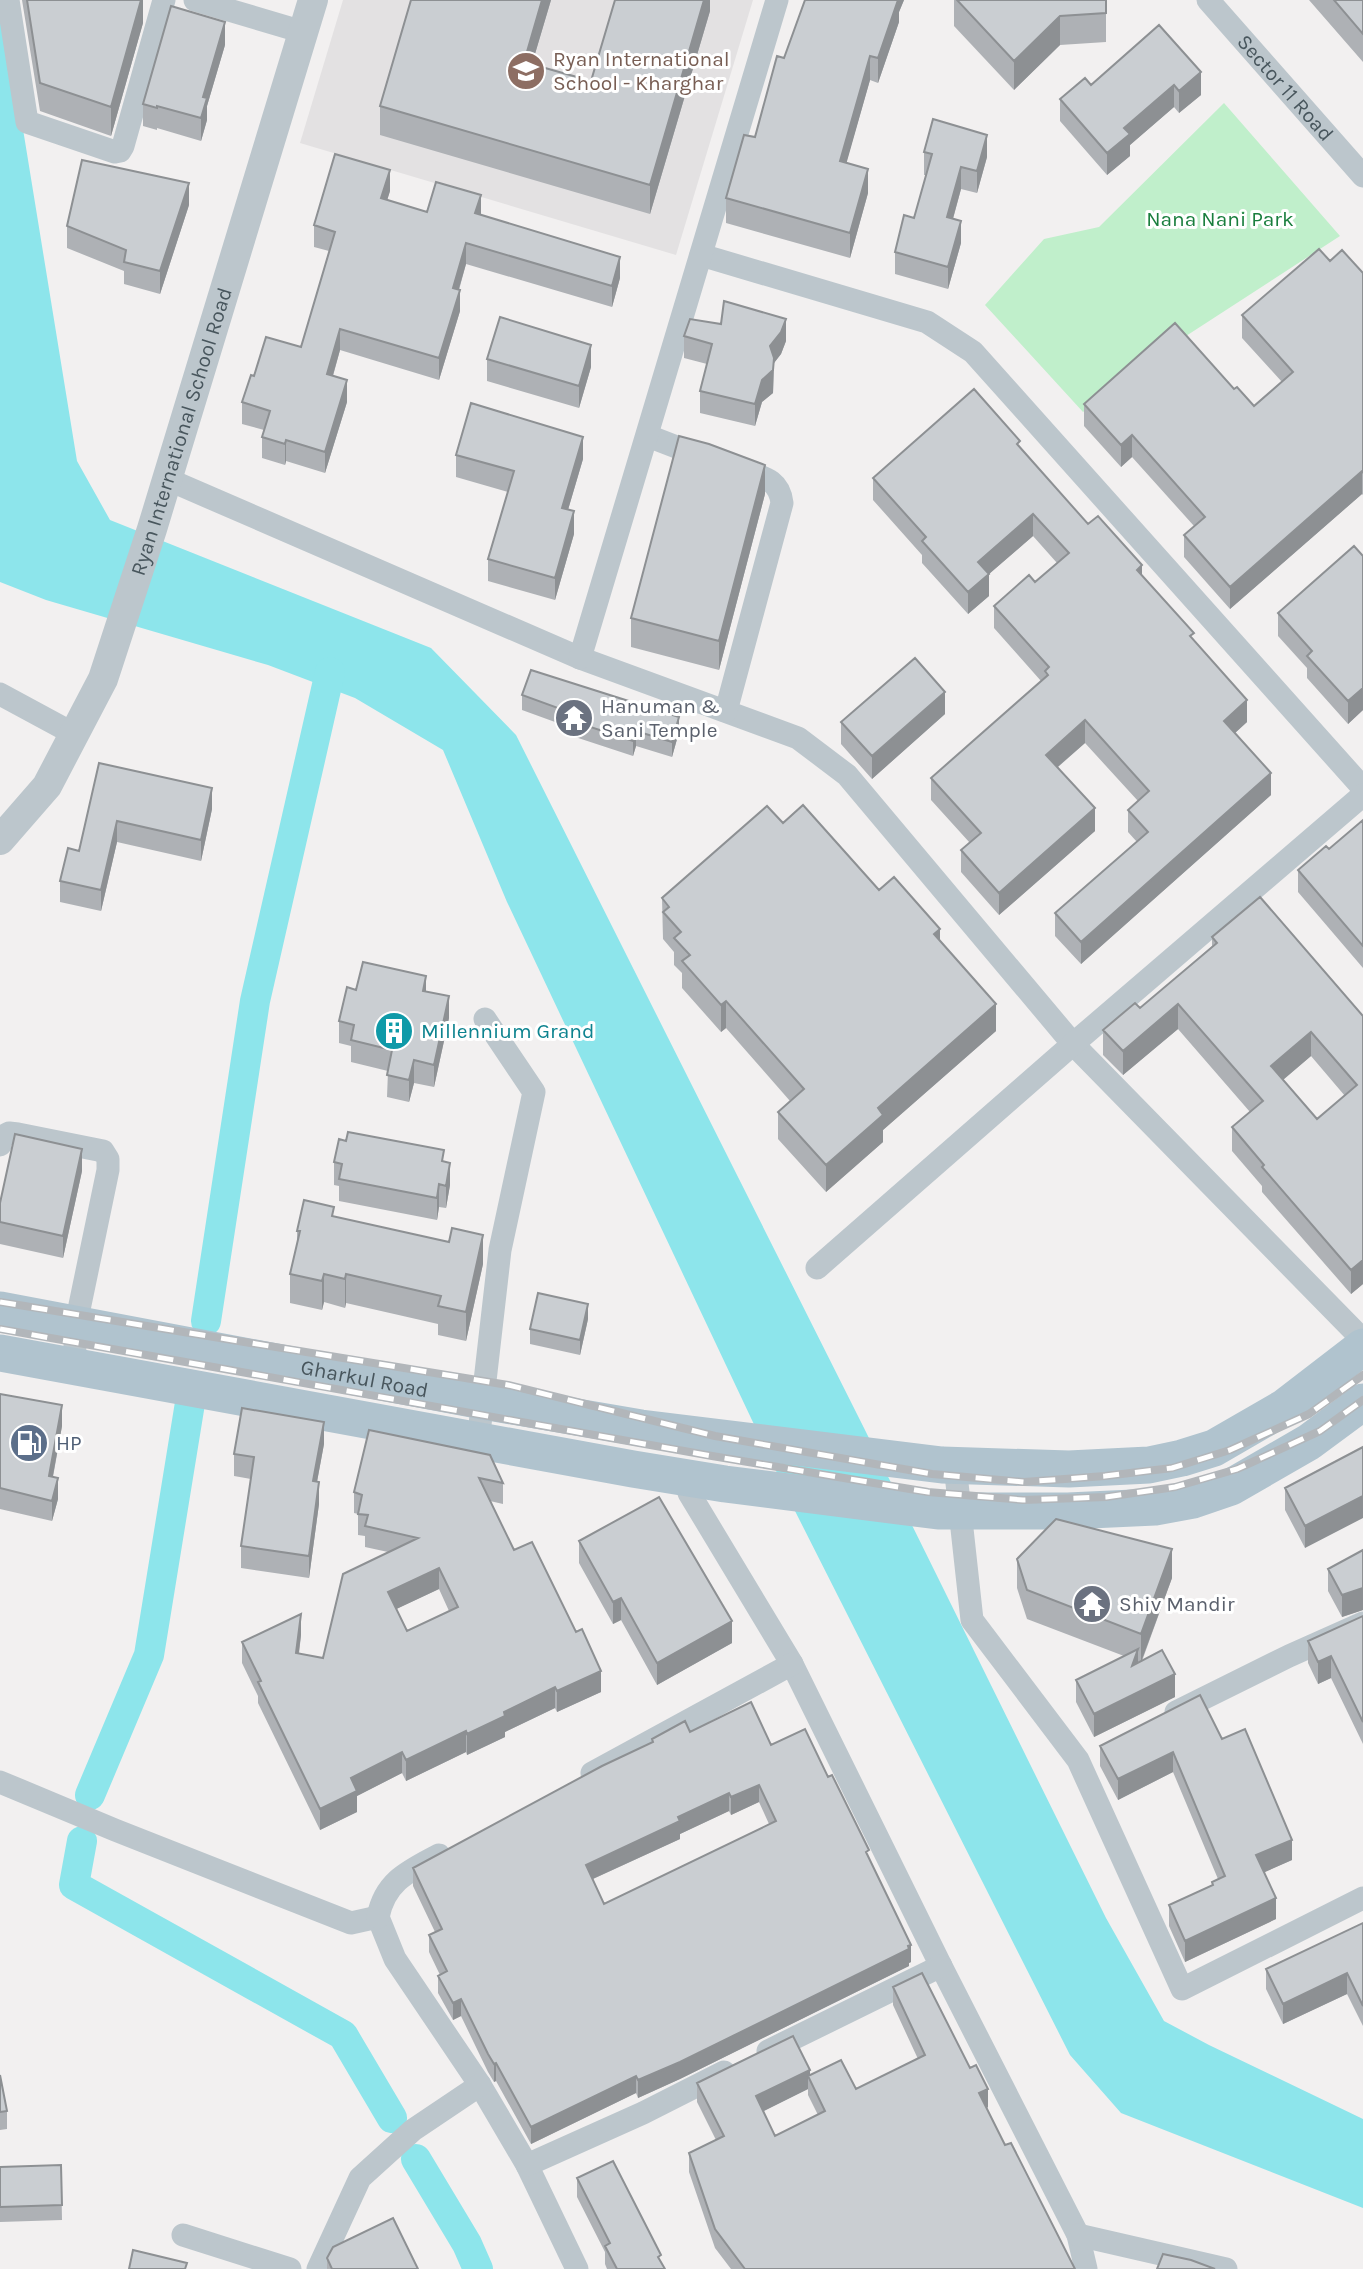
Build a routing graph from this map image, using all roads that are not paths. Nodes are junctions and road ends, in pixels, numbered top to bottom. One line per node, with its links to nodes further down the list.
1 (8, 0): 8 (street)
2 (195, 0): 6 (street)
3 (313, 0): 9 (street, Ryan International School Road)
4 (778, 0): 11 (street)
5 (1208, 0): 10 (street, Sector 11 Road)
6 (223, 4): 9 (street)
7 (138, 7): 8 (street)
8 (162, 7)
9 (303, 32): 13 (street, Ryan International School Road)
10 (1363, 176)
11 (701, 255): 12 (street); 18 (street)
12 (648, 436): 14 (street); 16 (street)
13 (167, 479): 14 (street); 17 (street, Ryan International School Road)
14 (580, 658): 16 (street)
15 (0, 694): 17 (street)
16 (726, 711): 22 (street)
17 (74, 734): 20 (street, Ryan International School Road)
18 (1363, 788)
19 (1363, 795): 22 (street)
20 (0, 840)
21 (485, 1018): 31 (street)
22 (1073, 1044): 24 (street); 27 (street)
23 (0, 1145): 26 (street)
24 (817, 1268)
25 (0, 1310): 26 (main road, Gharkul Road)
26 (75, 1324): 30 (street); 31 (main road, Gharkul Road)
27 (1363, 1340)
28 (1363, 1348): 34 (main road, Gharkul Road)
29 (0, 1353): 30 (main road, Gharkul Road)
30 (74, 1366): 33 (main road, Gharkul Road)
31 (483, 1401): 33 (street); 34 (main road, Gharkul Road)
32 (1363, 1402): 36 (main road, Gharkul Road)
33 (478, 1442): 35 (main road, Gharkul Road)
34 (948, 1465): 36 (street)
35 (688, 1485): 36 (main road, Gharkul Road); 38 (street)
36 (949, 1511): 41 (street)
37 (1363, 1623): 39 (street)
38 (792, 1664): 43 (street); 47 (street)
39 (1152, 1723)
40 (1103, 1748): 41 (street)
41 (1078, 1760): 45 (street)
42 (0, 1782): 46 (street)
43 (571, 1784)
44 (461, 1843): 46 (street)
45 (1363, 1898)
46 (378, 1917): 48 (street)
47 (941, 1965): 49 (street); 51 (street)
48 (480, 2085): 49 (street); 53 (street)
49 (527, 2165): 54 (street)
50 (183, 2235): 52 (street)
51 (1077, 2235): 55 (street); 56 (street)
52 (290, 2269)
53 (318, 2269)
54 (577, 2269)
55 (1086, 2269)
56 (1226, 2269)

